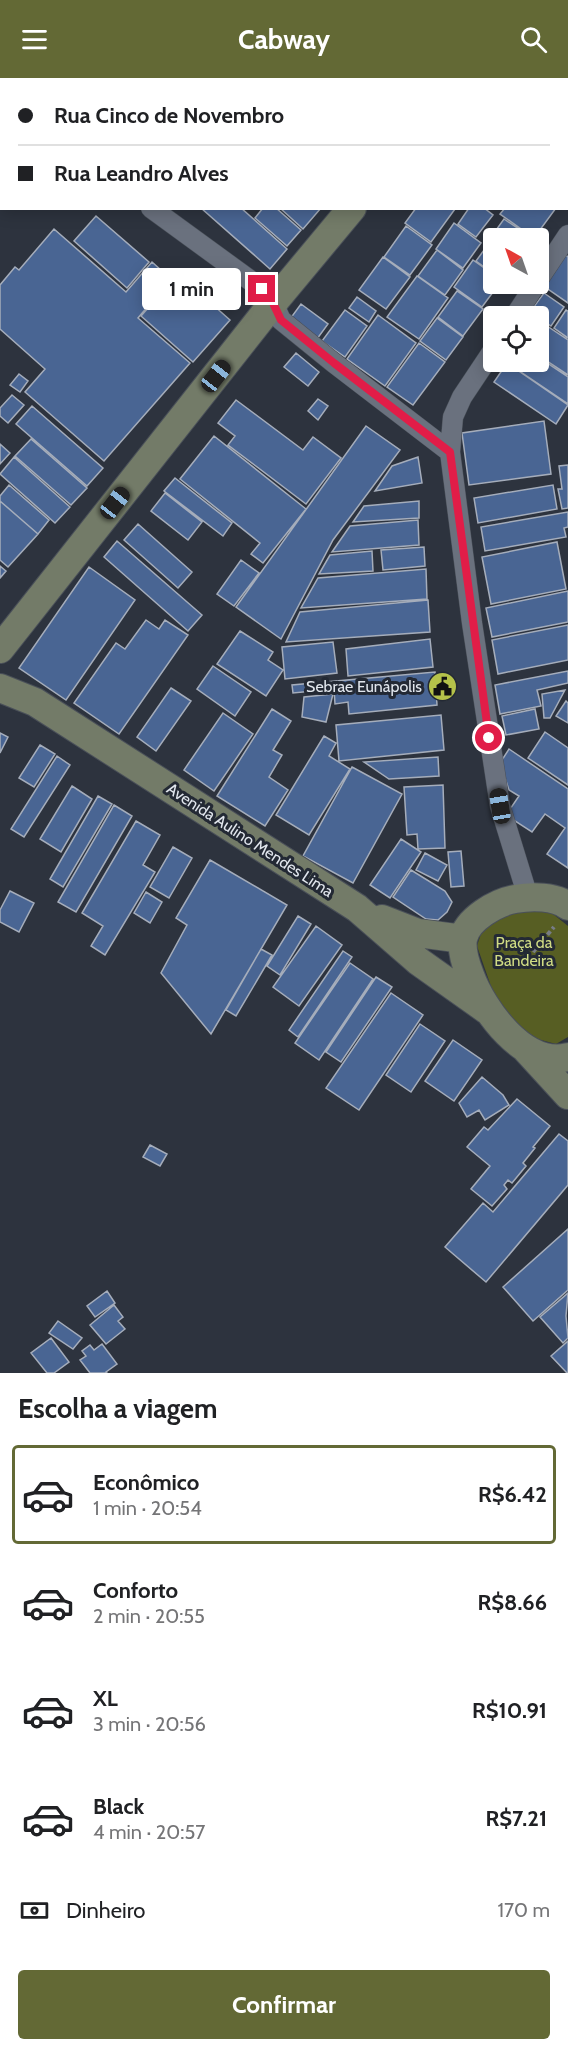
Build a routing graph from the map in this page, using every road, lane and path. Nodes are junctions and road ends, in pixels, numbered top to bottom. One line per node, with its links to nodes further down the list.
1 (154, 210): 5 (street)
2 (350, 210): 5 (main road)
3 (568, 235): 4 (street)
4 (549, 264)
5 (273, 303): 7 (street); 8 (main road)
6 (483, 366): 7 (street)
7 (450, 452): 10 (street)
8 (0, 649)
9 (0, 688): 11 (main road, Avenida Aulino Mendes Lima)
10 (528, 897): 12 (main road); 13 (main road)
11 (357, 909): 13 (main road); 15 (main road, Avenida Aulino Mendes Lima)
12 (565, 913): 14 (path)
13 (463, 939): 15 (main road)
14 (533, 952)
15 (487, 1010): 16 (main road)
16 (524, 1047): 17 (main road); 18 (main road)
17 (568, 1057)
18 (568, 1095)

